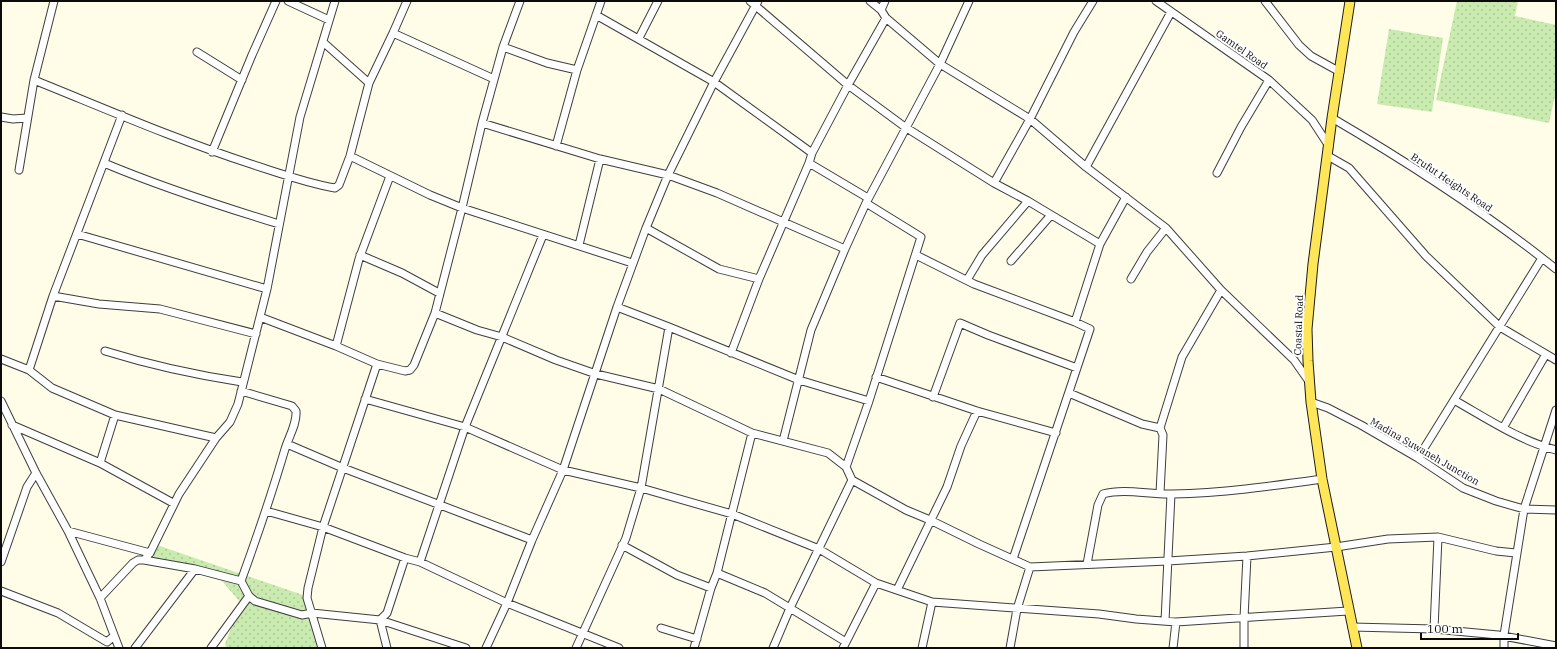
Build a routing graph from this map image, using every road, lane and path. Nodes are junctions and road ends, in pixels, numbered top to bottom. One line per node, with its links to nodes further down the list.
1 (54, 1): 31 (street)
2 (276, 1): 32 (street)
3 (288, 1): 21 (street)
4 (335, 1): 21 (street)
5 (407, 1): 22 (street)
6 (520, 1): 25 (street)
7 (601, 1): 19 (street)
8 (658, 1): 23 (street)
9 (870, 1): 17 (street)
10 (885, 1): 17 (street)
11 (969, 1): 27 (street)
12 (1093, 1): 41 (street)
13 (1156, 1): 18 (street, Gamtel Road)
14 (1265, 1): 29 (street)
15 (1350, 1): 29 (main road, Coastal Road)
16 (754, 2): 34 (street); 36 (street)
17 (881, 10): 20 (street)
18 (1171, 12): 33 (street, Gamtel Road); 53 (street)
19 (596, 15): 23 (street); 28 (street)
20 (886, 18): 27 (street); 36 (street)
21 (329, 20): 24 (street)
22 (394, 33): 30 (street); 35 (street)
23 (639, 38): 34 (street)
24 (323, 42): 35 (street); 57 (street)
25 (503, 47): 28 (street); 30 (street)
26 (197, 52): 32 (street)
27 (940, 64): 41 (street); 43 (street)
28 (577, 70): 44 (street)
29 (1340, 72): 40 (main road, Coastal Road)
30 (494, 79): 42 (street)
31 (34, 80): 37 (street); 39 (street)
32 (242, 80): 46 (street)
33 (1269, 80): 45 (street, Gamtel Road); 55 (street)
34 (714, 82): 47 (street); 56 (street)
35 (369, 83): 48 (street)
36 (848, 85): 43 (street); 47 (street)
37 (122, 116): 46 (street); 51 (street)
38 (1, 117): 39 (street)
39 (27, 118): 54 (street)
40 (1332, 118): 45 (main road, Coastal Road); 76 (street, Brufut Heights Road)
41 (1030, 119): 53 (street); 59 (street)
42 (482, 123): 44 (street); 63 (street)
43 (905, 127): 59 (street); 61 (street)
44 (556, 146): 50 (street)
45 (1328, 146): 49 (main road, Coastal Road)
46 (212, 152): 57 (street)
47 (812, 153): 52 (street)
48 (350, 156): 57 (street); 58 (street)
49 (1328, 156): 92 (street); 107 (main road, Coastal Road)
50 (600, 159): 56 (street); 72 (street)
51 (104, 163): 66 (street); 69 (street)
52 (809, 163): 61 (street); 65 (street)
53 (1086, 167): 60 (street)
54 (19, 170)
55 (1217, 173)
56 (668, 175): 65 (street); 67 (street)
57 (288, 176): 66 (street)
58 (390, 176): 63 (street); 74 (street)
59 (994, 182): 62 (street)
60 (1126, 197): 68 (street); 71 (street)
61 (867, 201): 73 (street); 75 (street)
62 (1028, 201): 64 (street); 82 (street)
63 (462, 208): 70 (street); 85 (street)
64 (1051, 215): 71 (street); 77 (street)
65 (784, 222): 73 (street); 80 (street)
66 (279, 224): 83 (street)
67 (646, 228): 78 (street); 80 (street)
68 (1166, 228): 81 (street); 84 (street)
69 (77, 234): 83 (street); 86 (street)
70 (543, 235): 72 (street); 94 (street)
71 (1100, 244): 90 (street)
72 (579, 245): 78 (street)
73 (845, 249): 106 (street)
74 (360, 255): 85 (street); 95 (street)
75 (916, 255): 82 (street); 105 (street)
76 (1542, 258): 79 (street, Brufut Heights Road); 92 (street)
77 (1011, 262)
78 (632, 263): 87 (street)
79 (1556, 270)
80 (759, 279): 97 (street)
81 (1131, 279)
82 (967, 280): 90 (street)
83 (267, 289): 89 (street)
84 (1221, 290): 107 (street); 123 (street)
85 (439, 293): 88 (street)
86 (53, 296): 93 (street); 103 (street)
87 (617, 307): 91 (street); 104 (street)
88 (435, 313): 94 (street); 101 (street)
89 (260, 317): 93 (street); 95 (street)
90 (1075, 322): 102 (street)
91 (669, 327): 97 (street); 109 (street)
92 (1500, 327): 98 (street); 114 (street)
93 (256, 334): 108 (street)
94 (502, 337): 104 (street); 122 (street)
95 (336, 346): 101 (street)
96 (105, 351): 108 (street)
97 (731, 353): 106 (street)
98 (1546, 354): 100 (street); 124 (street)
99 (1, 359): 103 (street)
100 (1556, 360)
101 (377, 364): 113 (street)
102 (1076, 368): 111 (street); 112 (street)
103 (29, 370): 120 (street)
104 (596, 374): 109 (street); 136 (street)
105 (876, 377): 112 (street); 116 (street)
106 (799, 380): 116 (street); 128 (street)
107 (1308, 380): 117 (main road, Coastal Road)
108 (242, 382): 110 (street)
109 (659, 389): 125 (street); 140 (street)
110 (241, 391): 127 (street); 129 (street)
111 (1069, 393): 123 (street); 126 (street)
112 (933, 397): 119 (street)
113 (365, 399): 122 (street); 135 (street)
114 (1454, 400): 124 (street); 132 (street)
115 (1, 401): 121 (street)
116 (869, 401): 134 (street)
117 (1311, 402): 132 (street, Madina Suwaneh Junction); 138 (main road, Coastal Road)
118 (1556, 410): 130 (street)
119 (977, 411): 126 (street); 149 (street)
120 (115, 415): 127 (street); 133 (street)
121 (12, 424): 133 (street); 137 (street)
122 (465, 427): 136 (street); 144 (street)
123 (1160, 428): 141 (street)
124 (1503, 428): 130 (street)
125 (752, 433): 128 (street); 148 (street)
126 (1056, 433): 161 (street)
127 (216, 438): 143 (street)
128 (783, 441): 134 (street)
129 (287, 444): 135 (street); 147 (street)
130 (1544, 447): 131 (street); 145 (street)
131 (1556, 450)
132 (1418, 458): 145 (street, Madina Suwaneh Junction)
133 (100, 463): 143 (street)
134 (846, 467): 139 (street)
135 (343, 468): 144 (street); 150 (street)
136 (563, 470): 140 (street); 153 (street)
137 (36, 473): 151 (street); 164 (street)
138 (1322, 479): 142 (street); 155 (main road, Coastal Road)
139 (852, 480): 149 (street); 156 (street)
140 (641, 488): 148 (street); 154 (street)
141 (1160, 493): 142 (street); 166 (street)
142 (1171, 494): 163 (street)
143 (173, 503): 157 (street)
144 (439, 504): 153 (street); 165 (street)
145 (1524, 509): 146 (street, Madina Suwaneh Junction); 158 (street)
146 (1556, 510)
147 (266, 511): 150 (street); 170 (street)
148 (732, 514): 156 (street); 169 (street)
149 (930, 520): 161 (street); 173 (street)
150 (323, 527): 160 (street); 182 (street)
151 (68, 531): 157 (street); 176 (street)
152 (1438, 537): 155 (street); 158 (street); 189 (street)
153 (532, 540): 178 (street)
154 (622, 546): 172 (street); 190 (street)
155 (1336, 546): 159 (street); 181 (main road, Coastal Road)
156 (819, 549): 171 (street); 179 (street)
157 (150, 553): 162 (street)
158 (1516, 553): 191 (street)
159 (1246, 556): 163 (street); 183 (street)
160 (405, 558): 165 (street); 184 (street)
161 (1013, 559): 167 (street)
162 (144, 560): 168 (street); 176 (street)
163 (1168, 561): 166 (street); 185 (street)
164 (1, 562)
165 (420, 562): 178 (street)
166 (1087, 564): 167 (street)
167 (1030, 567): 180 (street)
168 (195, 569): 170 (street); 199 (street)
169 (717, 573): 172 (street); 179 (street)
170 (241, 581): 175 (street)
171 (876, 583): 173 (street); 196 (street)
172 (712, 588): 193 (street)
173 (897, 590): 177 (street)
174 (1, 591): 194 (street)
175 (249, 596): 182 (street); 200 (street)
176 (100, 598): 192 (street)
177 (932, 602): 180 (street); 209 (street)
178 (507, 603): 190 (street); 204 (street)
179 (790, 608): 196 (street); 208 (street)
180 (1017, 609): 185 (street); 210 (street)
181 (1348, 611): 183 (street); 187 (main road, Coastal Road)
182 (312, 613): 184 (street); 201 (street)
183 (1244, 618): 186 (street); 212 (street)
184 (380, 620): 195 (street); 202 (street)
185 (1166, 621): 186 (street)
186 (1176, 622): 211 (street)
187 (1352, 627): 189 (street); 213 (main road, Coastal Road)
188 (661, 628): 193 (street)
189 (1434, 629): 191 (street)
190 (582, 634): 205 (street); 206 (street)
191 (1504, 635): 197 (street); 214 (street)
192 (114, 636): 194 (street); 198 (street)
193 (696, 639): 207 (street)
194 (106, 645)
195 (449, 645): 203 (street)
196 (844, 645)
197 (1556, 646)
198 (119, 648)
199 (135, 648)
200 (211, 648)
201 (322, 648)
202 (387, 648)
203 (466, 648)
204 (486, 648)
205 (576, 648)
206 (619, 648)
207 (694, 648)
208 (773, 648)
209 (922, 648)
210 (1010, 648)
211 (1173, 648)
212 (1244, 648)
213 (1357, 648)
214 (1504, 648)

